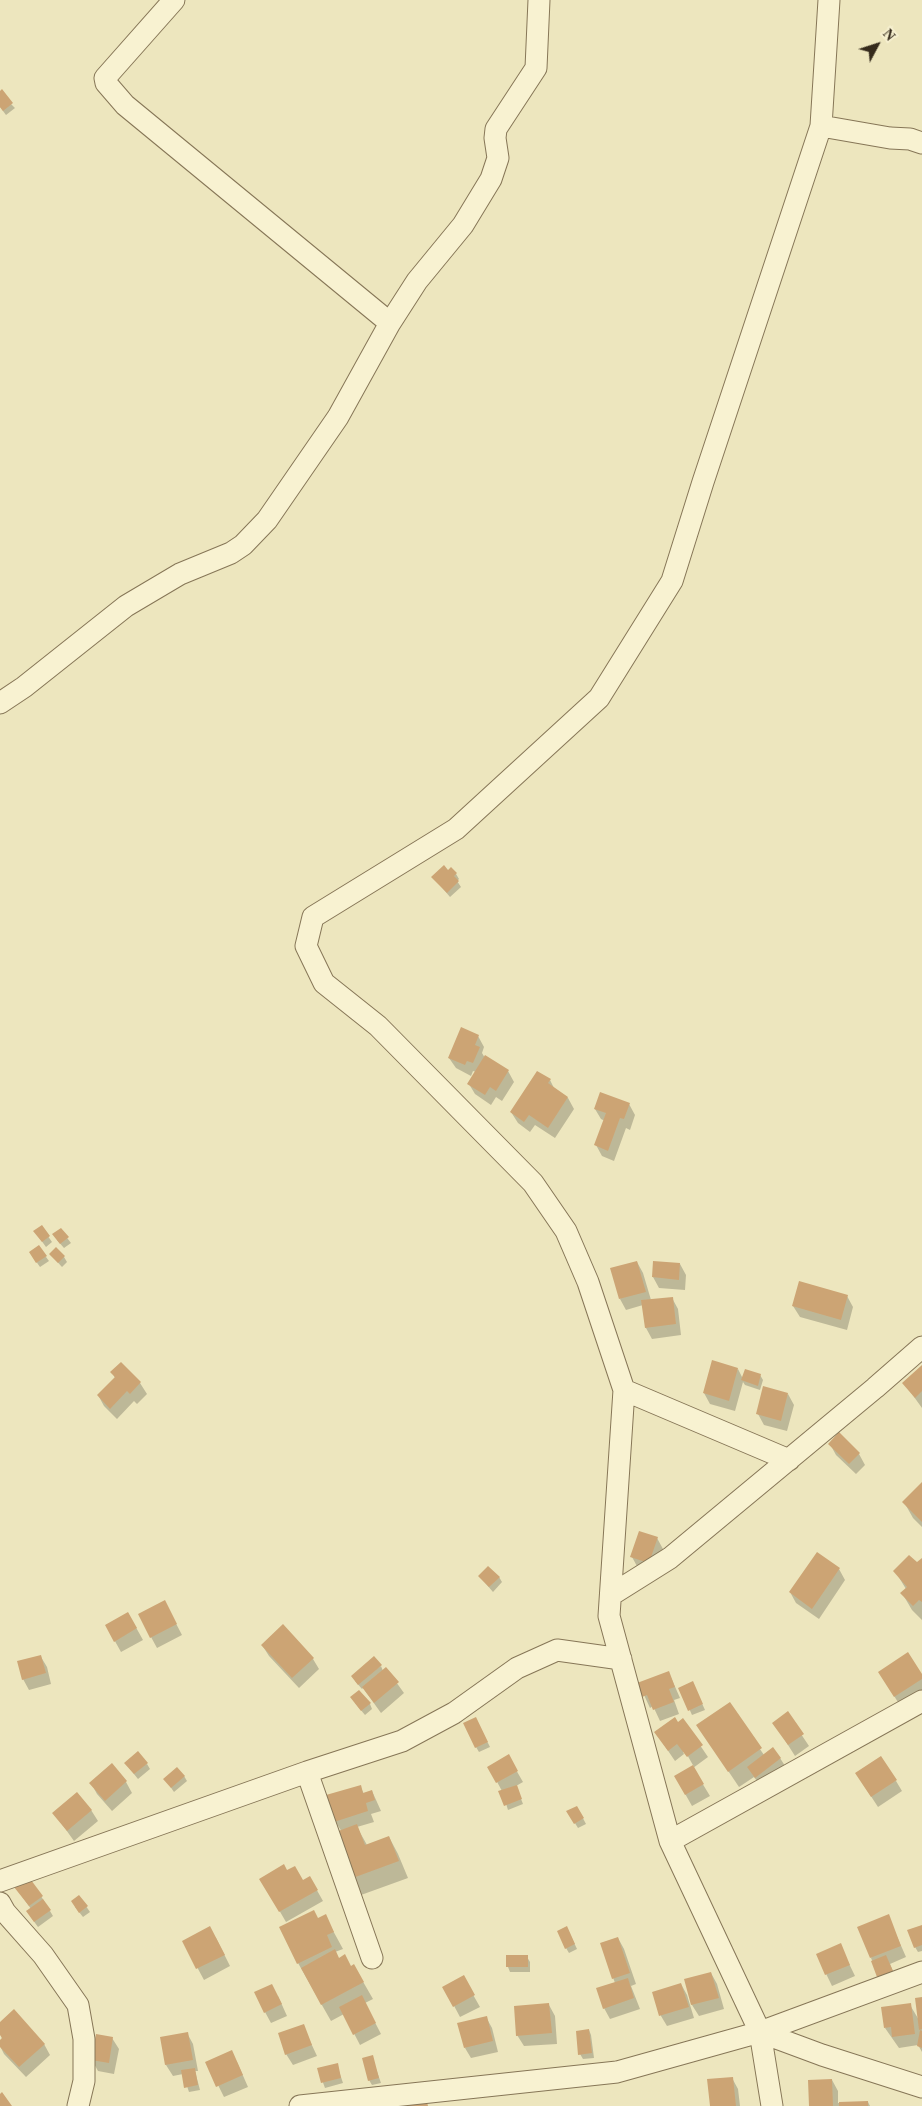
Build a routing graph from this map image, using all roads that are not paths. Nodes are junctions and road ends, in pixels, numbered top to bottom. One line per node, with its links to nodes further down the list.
1 (174, 0): 6 (street)
2 (539, 0): 6 (street)
3 (829, 0): 4 (street)
4 (820, 126): 5 (street); 9 (street)
5 (922, 143)
6 (390, 323): 7 (street)
7 (0, 704)
8 (922, 1347): 10 (street)
9 (624, 1390): 10 (street); 11 (street)
10 (788, 1460): 11 (street)
11 (611, 1595): 12 (street)
12 (620, 1659): 14 (street); 15 (street)
13 (922, 1701): 15 (street)
14 (307, 1772): 16 (street); 18 (street)
15 (670, 1841): 20 (street)
16 (0, 1881)
17 (0, 1904): 22 (street)
18 (372, 1958)
19 (922, 1972): 20 (street)
20 (760, 2032): 21 (street); 23 (street); 24 (street)
21 (922, 2087)
22 (78, 2106)
23 (300, 2106)
24 (772, 2106)

